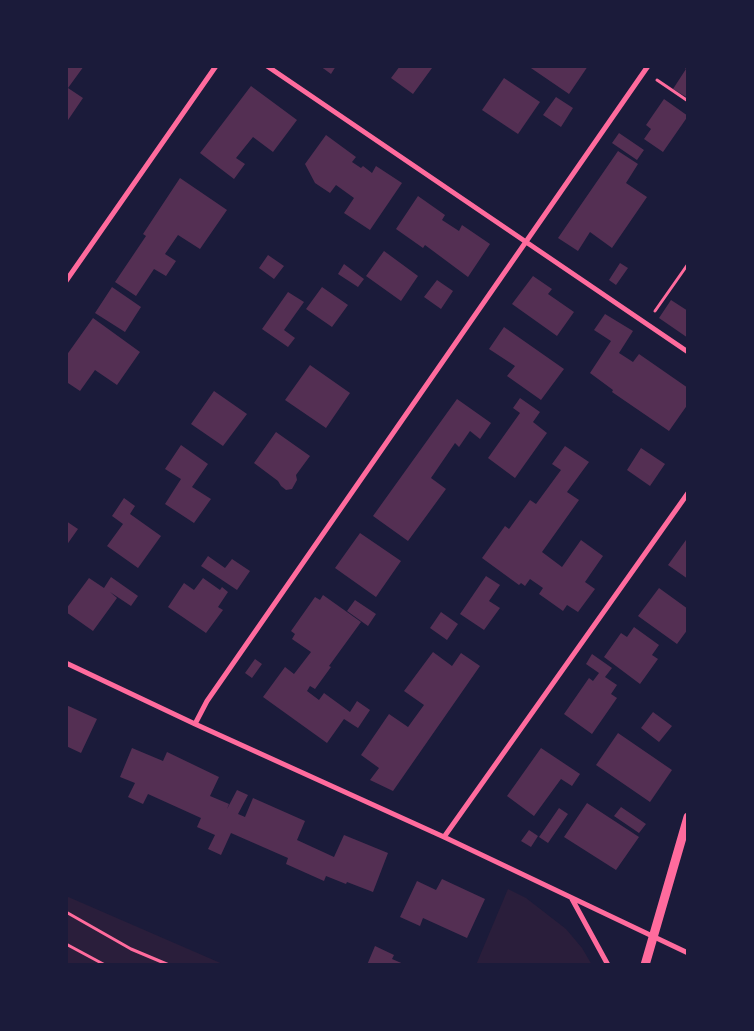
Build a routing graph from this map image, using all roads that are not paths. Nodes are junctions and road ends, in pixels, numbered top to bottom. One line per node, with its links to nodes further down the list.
1 (216, 66): 5 (street)
2 (266, 66): 4 (street)
3 (648, 66): 4 (street)
4 (526, 242): 6 (street); 9 (street)
5 (66, 281)
6 (688, 352)
7 (688, 493): 11 (street)
8 (66, 663): 9 (street)
9 (195, 724): 11 (street)
10 (688, 817): 13 (street)
11 (444, 837): 12 (street)
12 (572, 899): 13 (street); 15 (street)
13 (654, 937): 14 (street); 16 (street)
14 (688, 953)
15 (608, 965)
16 (645, 965)

